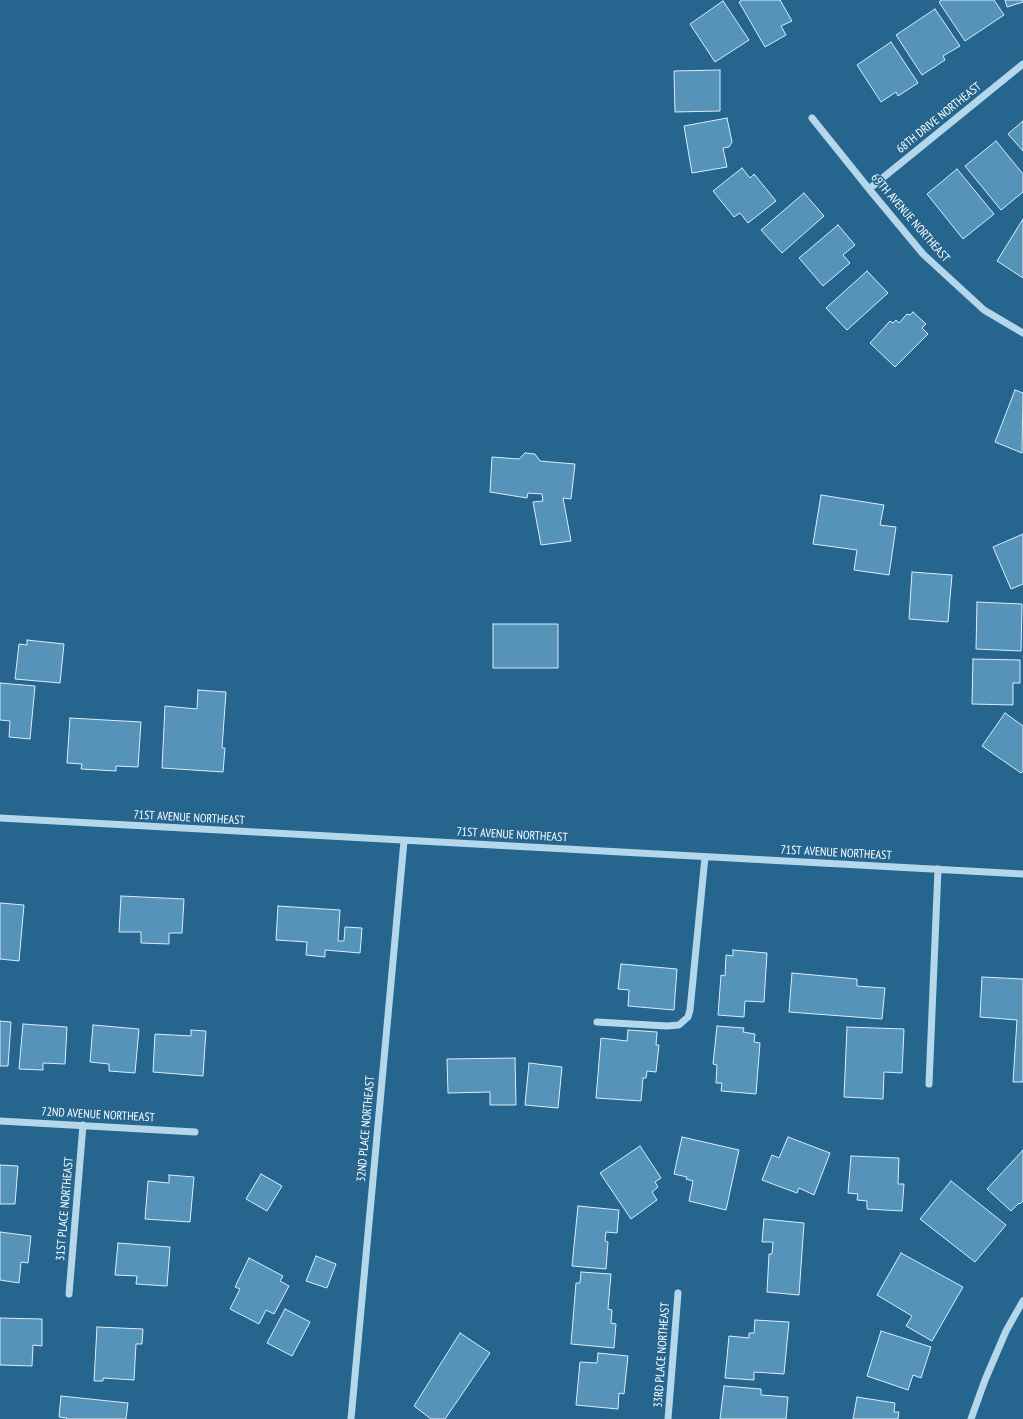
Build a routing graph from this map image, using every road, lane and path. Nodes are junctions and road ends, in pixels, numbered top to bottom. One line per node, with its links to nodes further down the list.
1 (1023, 64): 3 (street, 68TH DRIVE NORTHEAST)
2 (812, 118): 3 (street, 69TH AVENUE NORTHEAST)
3 (869, 189): 4 (street, 69TH AVENUE NORTHEAST)
4 (1023, 333)
5 (0, 818): 6 (street, 71ST AVENUE NORTHEAST)
6 (404, 840): 7 (street, 71ST AVENUE NORTHEAST); 18 (street, 32ND PLACE NORTHEAST)
7 (705, 857): 8 (street, 71ST AVENUE NORTHEAST); 10 (street)
8 (938, 869): 9 (street, 71ST AVENUE NORTHEAST); 11 (street)
9 (1023, 874)
10 (597, 1022)
11 (929, 1084)
12 (0, 1121): 13 (street, 72ND AVENUE NORTHEAST)
13 (83, 1125): 14 (street, 72ND AVENUE NORTHEAST); 16 (street, 31ST PLACE NORTHEAST)
14 (195, 1132)
15 (678, 1293): 19 (street, 33RD PLACE NORTHEAST)
16 (68, 1294)
17 (1023, 1301): 20 (street)
18 (351, 1419)
19 (668, 1419)
20 (971, 1419)

